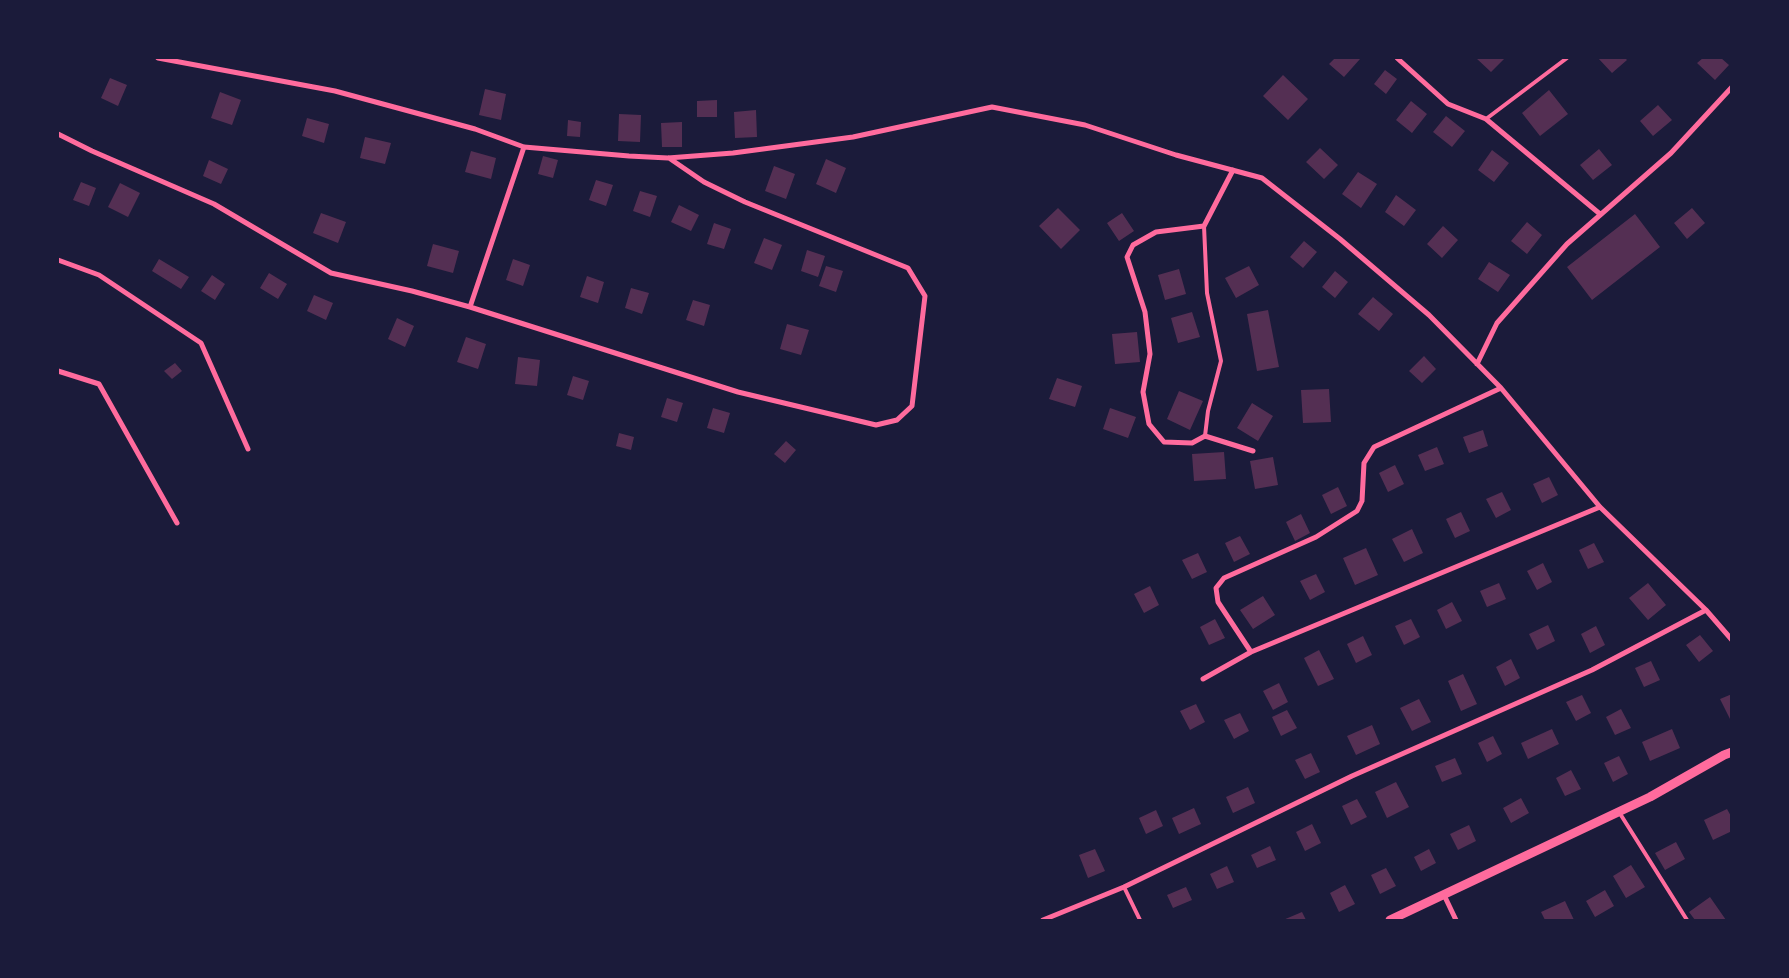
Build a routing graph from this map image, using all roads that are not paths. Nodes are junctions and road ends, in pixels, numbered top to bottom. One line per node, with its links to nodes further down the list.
1 (158, 58): 7 (street)
2 (1397, 58): 5 (street)
3 (1567, 58): 5 (lane)
4 (1732, 87): 10 (street)
5 (1486, 119): 10 (street)
6 (58, 134): 13 (street)
7 (524, 147): 8 (street); 13 (street)
8 (668, 158): 9 (street); 13 (street)
9 (1234, 170): 11 (street); 14 (street)
10 (1600, 214): 14 (street)
11 (1204, 226): 17 (lane); 17 (street)
12 (58, 260): 18 (street)
13 (470, 308)
14 (1477, 364): 16 (street)
15 (58, 371): 21 (street)
16 (1501, 388): 20 (street); 24 (street)
17 (1205, 436): 19 (street)
18 (248, 449)
19 (1253, 451)
20 (1600, 507): 22 (street); 24 (street)
21 (177, 523)
22 (1706, 610): 23 (street); 28 (street)
23 (1732, 640)
24 (1251, 652): 25 (street)
25 (1203, 679)
26 (1732, 752): 27 (street)
27 (1619, 812): 29 (street); 34 (lane)
28 (1124, 887): 30 (street); 31 (lane)
29 (1444, 895): 32 (street); 33 (street)
30 (1043, 920)
31 (1140, 920)
32 (1390, 920)
33 (1456, 920)
34 (1687, 920)

